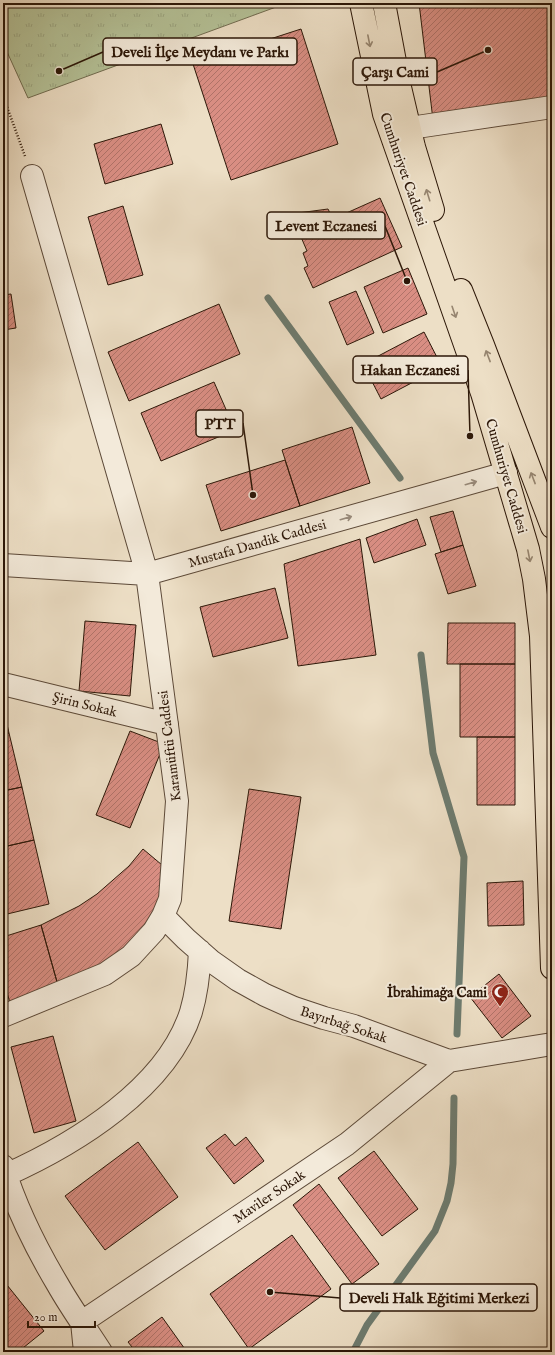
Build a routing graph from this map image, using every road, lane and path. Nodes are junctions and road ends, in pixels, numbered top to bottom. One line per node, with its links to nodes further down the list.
1 (361, 3): 7 (main road, Cumhuriyet Caddesi, one-way to 7)
2 (384, 3): 5 (main road, Cumhuriyet Caddesi)
3 (3, 96): 6 (path)
4 (552, 107): 5 (street)
5 (410, 128): 8 (main road, Cumhuriyet Caddesi, one-way to 5)
6 (32, 176): 10 (street, Karamüftü Caddesi)
7 (506, 473): 10 (street, Mustafa Dandik Caddesi, one-way to 7); 15 (main road, Cumhuriyet Caddesi, one-way to 15)
8 (552, 528)
9 (3, 565): 10 (street, Mustafa Dandik Caddesi)
10 (147, 574): 12 (street, Karamüftü Caddesi)
11 (3, 684): 12 (street, Şirin Sokak)
12 (167, 724): 13 (street, Karamüftü Caddesi)
13 (163, 916): 14 (street, Bayırbağ Sokak); 16 (street, Karamüftü Caddesi)
14 (200, 952): 18 (street, Bayırbağ Sokak); 19 (street)
15 (552, 968)
16 (3, 1016)
17 (552, 1044): 18 (street, Bayırbağ Sokak)
18 (449, 1061): 20 (street, Maviler Sokak)
19 (4, 1171): 20 (street)
20 (82, 1322): 21 (street); 22 (street)
21 (85, 1352)
22 (101, 1352)

